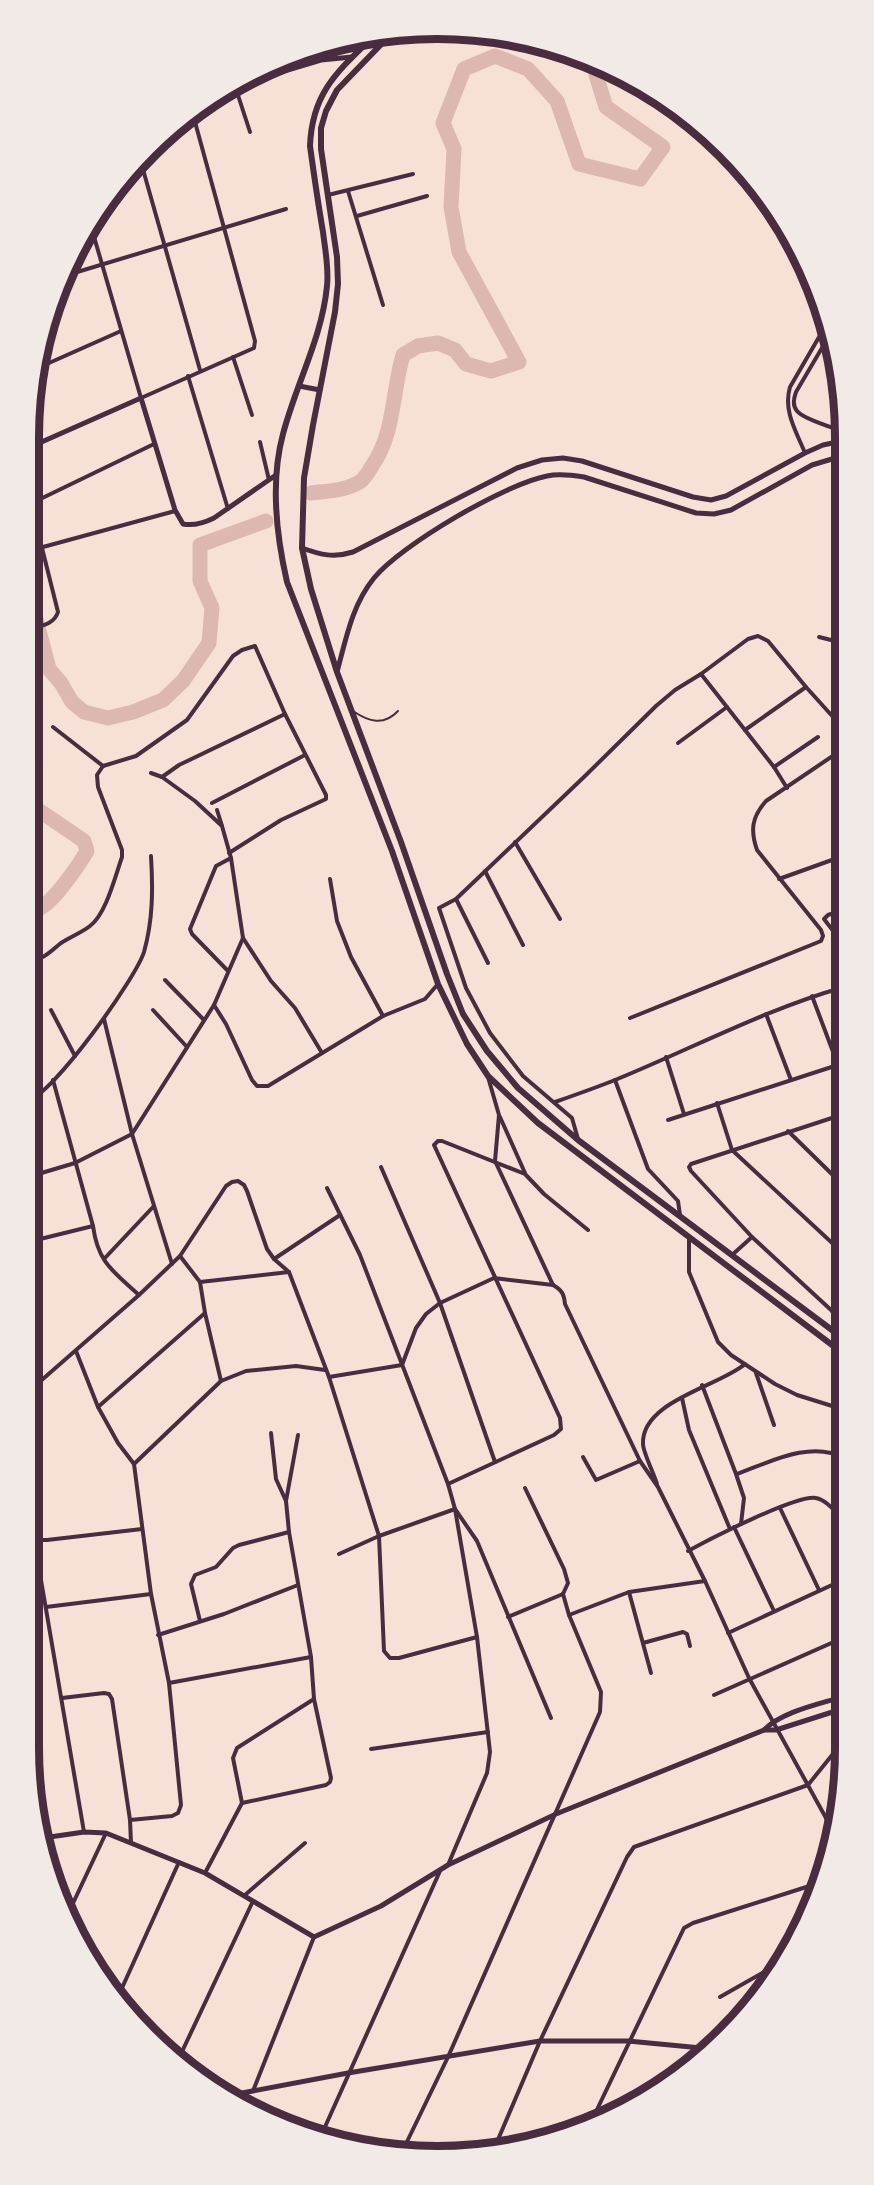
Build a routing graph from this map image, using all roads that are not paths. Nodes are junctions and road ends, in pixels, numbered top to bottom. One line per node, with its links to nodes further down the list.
1 (383, 42): 11 (main road)
2 (363, 46): 3 (main road)
3 (352, 57): 4 (street); 28 (main road)
4 (284, 70)
5 (234, 94): 7 (street)
6 (195, 121): 15 (street)
7 (250, 132)
8 (143, 170): 17 (street)
9 (413, 174): 10 (street)
10 (348, 190): 11 (street); 14 (street)
11 (328, 195): 29 (main road)
12 (427, 196): 14 (street)
13 (286, 209): 15 (street)
14 (357, 216): 20 (street)
15 (225, 228): 17 (street); 24 (street)
16 (94, 235): 18 (street)
17 (165, 245): 18 (street); 26 (street)
18 (102, 264): 19 (street); 21 (street)
19 (75, 273)
20 (383, 305)
21 (122, 331): 25 (street); 30 (street)
22 (821, 334): 37 (street)
23 (824, 345): 32 (street)
24 (233, 357): 26 (street); 31 (street)
25 (46, 364)
26 (200, 370): 27 (street)
27 (188, 376): 30 (street); 43 (street)
28 (299, 386): 29 (street); 39 (main road)
29 (320, 390): 46 (main road)
30 (141, 398): 35 (street); 36 (street)
31 (252, 415)
32 (835, 428)
33 (260, 442): 40 (street)
34 (835, 442): 37 (street)
35 (39, 443)
36 (154, 444): 41 (street); 42 (street)
37 (805, 453): 46 (street)
38 (835, 458): 50 (street)
39 (276, 475): 40 (street); 89 (main road)
40 (269, 481): 43 (street)
41 (39, 500)
42 (175, 510): 43 (street); 45 (street)
43 (228, 510)
44 (39, 531): 45 (street)
45 (43, 547): 47 (street)
46 (302, 548): 50 (main road)
47 (39, 627)
48 (819, 637): 49 (street)
49 (835, 641)
50 (337, 672): 54 (main road)
51 (701, 674): 52 (street); 53 (street); 72 (street)
52 (806, 687): 57 (street); 59 (street)
53 (727, 707): 59 (street); 61 (street)
54 (351, 710): 55 (lane); 119 (main road)
55 (398, 711)
56 (285, 714): 62 (street); 64 (street); 67 (street)
57 (835, 719)
58 (53, 727): 64 (street)
59 (745, 730): 65 (street)
60 (818, 737): 65 (street)
61 (678, 743)
62 (305, 755): 69 (street); 73 (street)
63 (835, 755): 68 (street)
64 (103, 766): 85 (street)
65 (774, 767): 68 (street)
66 (151, 773): 67 (street)
67 (162, 777): 71 (street)
68 (787, 788): 78 (street)
69 (212, 803)
70 (217, 810): 71 (street)
71 (222, 826): 73 (street)
72 (515, 842): 76 (street); 81 (street)
73 (230, 855): 83 (street); 87 (street)
74 (151, 856): 98 (street)
75 (835, 859): 78 (street)
76 (485, 871): 79 (street); 84 (street)
77 (330, 879): 96 (street)
78 (779, 879): 97 (street)
79 (456, 899): 86 (street); 111 (street)
80 (835, 913): 82 (street)
81 (560, 920)
82 (835, 932)
83 (243, 938): 87 (street); 101 (street)
84 (522, 945)
85 (39, 959)
86 (488, 963)
87 (228, 971): 92 (street)
88 (165, 980): 99 (street)
89 (438, 984): 96 (street); 106 (main road)
90 (835, 989): 91 (street)
91 (812, 996): 95 (street); 104 (street)
92 (214, 1005): 99 (street); 101 (street)
93 (51, 1010): 102 (street)
94 (153, 1010): 100 (street)
95 (766, 1014): 103 (street); 109 (street)
96 (383, 1016): 101 (street)
97 (630, 1018)
98 (104, 1019): 102 (street); 118 (street)
99 (204, 1020): 100 (street)
100 (187, 1047): 118 (street)
101 (322, 1053)
102 (75, 1056): 107 (street)
103 (666, 1057): 108 (street); 113 (street)
104 (835, 1057)
105 (835, 1066): 109 (street)
106 (488, 1076): 114 (street); 135 (main road)
107 (53, 1080): 110 (street); 122 (street)
108 (615, 1080): 111 (street); 130 (street)
109 (791, 1080): 112 (street)
110 (39, 1094)
111 (555, 1102): 119 (street)
112 (717, 1103): 113 (street); 120 (street)
113 (684, 1114): 116 (street)
114 (499, 1115): 121 (street); 125 (street)
115 (835, 1117): 117 (street)
116 (668, 1120)
117 (788, 1131): 120 (street); 126 (street)
118 (132, 1134): 122 (street); 128 (street)
119 (578, 1140): 130 (main road)
120 (732, 1150): 133 (street); 136 (street)
121 (495, 1161): 125 (street); 143 (street); 145 (street)
122 (75, 1163): 124 (street); 131 (street)
123 (381, 1167): 147 (street)
124 (39, 1174)
125 (525, 1174): 132 (street)
126 (835, 1177)
127 (327, 1188): 129 (street)
128 (153, 1207): 139 (street); 141 (street)
129 (340, 1215): 140 (street); 156 (street)
130 (680, 1216): 138 (main road)
131 (93, 1226): 134 (street); 139 (street)
132 (588, 1230)
133 (752, 1237): 138 (street); 149 (street)
134 (39, 1239)
135 (689, 1239): 153 (main road); 155 (street)
136 (835, 1246)
137 (180, 1256): 140 (street); 141 (street); 144 (street)
138 (731, 1256): 152 (main road)
139 (104, 1259): 146 (street)
140 (274, 1259): 142 (street)
141 (172, 1264): 146 (street)
142 (289, 1272): 144 (street); 157 (street)
143 (494, 1278): 145 (street); 147 (street); 172 (street)
144 (200, 1282): 150 (street)
145 (553, 1285): 171 (street)
146 (139, 1295): 154 (street)
147 (440, 1303): 156 (street); 172 (street)
148 (835, 1310): 149 (street)
149 (832, 1311): 151 (street)
150 (205, 1313): 160 (street); 164 (street)
151 (835, 1314)
152 (835, 1332)
153 (835, 1347)
154 (76, 1351): 161 (street); 164 (street)
155 (745, 1364): 158 (street); 162 (street)
156 (402, 1365): 159 (street); 175 (street)
157 (325, 1370): 159 (street); 160 (street)
158 (756, 1373): 165 (street); 166 (street)
159 (329, 1377): 186 (street)
160 (221, 1381): 173 (street)
161 (39, 1382)
162 (702, 1385): 163 (street); 174 (street)
163 (682, 1398): 176 (street); 183 (street)
164 (98, 1407): 173 (street)
165 (835, 1407)
166 (774, 1425)
167 (271, 1433): 178 (street)
168 (298, 1435): 178 (street)
169 (835, 1454): 174 (street)
170 (583, 1457): 171 (street)
171 (640, 1461): 176 (street)
172 (495, 1462): 175 (street)
173 (134, 1464): 184 (street)
174 (736, 1474): 182 (street)
175 (448, 1484): 180 (street)
176 (658, 1487): 188 (street)
177 (525, 1488): 197 (street)
178 (286, 1501): 185 (street)
179 (780, 1508): 181 (street); 182 (street); 194 (street)
180 (455, 1509): 186 (street); 201 (street); 205 (street)
181 (835, 1512)
182 (741, 1524): 183 (street)
183 (732, 1528): 188 (street); 199 (street)
184 (142, 1529): 187 (street); 196 (street)
185 (289, 1532): 193 (street); 202 (street)
186 (379, 1536): 189 (street); 205 (street)
187 (39, 1540)
188 (688, 1551): 191 (street)
189 (339, 1554)
190 (39, 1573): 198 (street)
191 (705, 1581): 195 (street); 203 (street)
192 (835, 1583): 194 (street)
193 (298, 1585): 202 (street); 209 (street)
194 (819, 1590): 199 (street)
195 (629, 1592): 200 (street); 207 (street)
196 (151, 1594): 198 (street); 204 (street)
197 (563, 1594): 200 (street); 201 (street)
198 (46, 1607): 214 (street)
199 (774, 1611): 203 (street)
200 (569, 1615): 227 (street)
201 (508, 1617): 218 (street)
202 (200, 1622): 204 (street)
203 (728, 1633): 211 (street)
204 (158, 1635): 212 (street)
205 (477, 1637): 222 (street)
206 (835, 1641): 211 (street)
207 (643, 1643): 208 (street); 210 (street)
208 (690, 1646)
209 (311, 1657): 212 (street); 215 (street)
210 (651, 1673)
211 (749, 1678): 213 (street); 219 (street)
212 (169, 1683): 228 (street)
213 (714, 1695)
214 (62, 1698): 228 (street); 230 (street)
215 (314, 1699): 226 (street); 226 (street)
216 (835, 1700): 219 (street)
217 (835, 1711): 221 (street)
218 (551, 1718)
219 (772, 1722): 220 (street); 221 (street)
220 (764, 1730): 221 (street); 227 (street)
221 (776, 1730): 225 (street)
222 (488, 1732): 223 (street); 236 (street)
223 (371, 1749)
224 (835, 1753): 225 (street)
225 (808, 1785): 229 (street); 247 (street)
226 (242, 1803): 238 (street)
227 (556, 1814): 236 (street); 251 (street)
228 (130, 1820): 233 (street)
229 (828, 1821)
230 (84, 1832): 231 (street); 232 (street)
231 (106, 1833): 233 (street); 242 (street)
232 (50, 1837)
233 (131, 1843): 235 (street)
234 (305, 1843): 240 (street)
235 (179, 1862): 238 (street); 245 (street)
236 (448, 1865): 237 (street)
237 (440, 1871): 243 (street); 252 (street)
238 (205, 1873): 240 (street)
239 (810, 1886): 248 (street)
240 (245, 1896): 241 (street)
241 (253, 1900): 243 (street); 250 (street)
242 (72, 1906)
243 (314, 1937): 253 (street)
244 (767, 1970): 246 (street)
245 (121, 1990)
246 (720, 1997)
247 (540, 2041): 248 (street); 251 (street); 257 (street)
248 (628, 2041): 249 (street); 255 (street)
249 (698, 2048)
250 (182, 2053)
251 (448, 2057): 252 (street); 258 (street)
252 (348, 2073): 253 (street); 256 (street)
253 (253, 2091): 254 (street)
254 (239, 2094)
255 (595, 2113)
256 (324, 2129)
257 (498, 2141)
258 (406, 2145)

